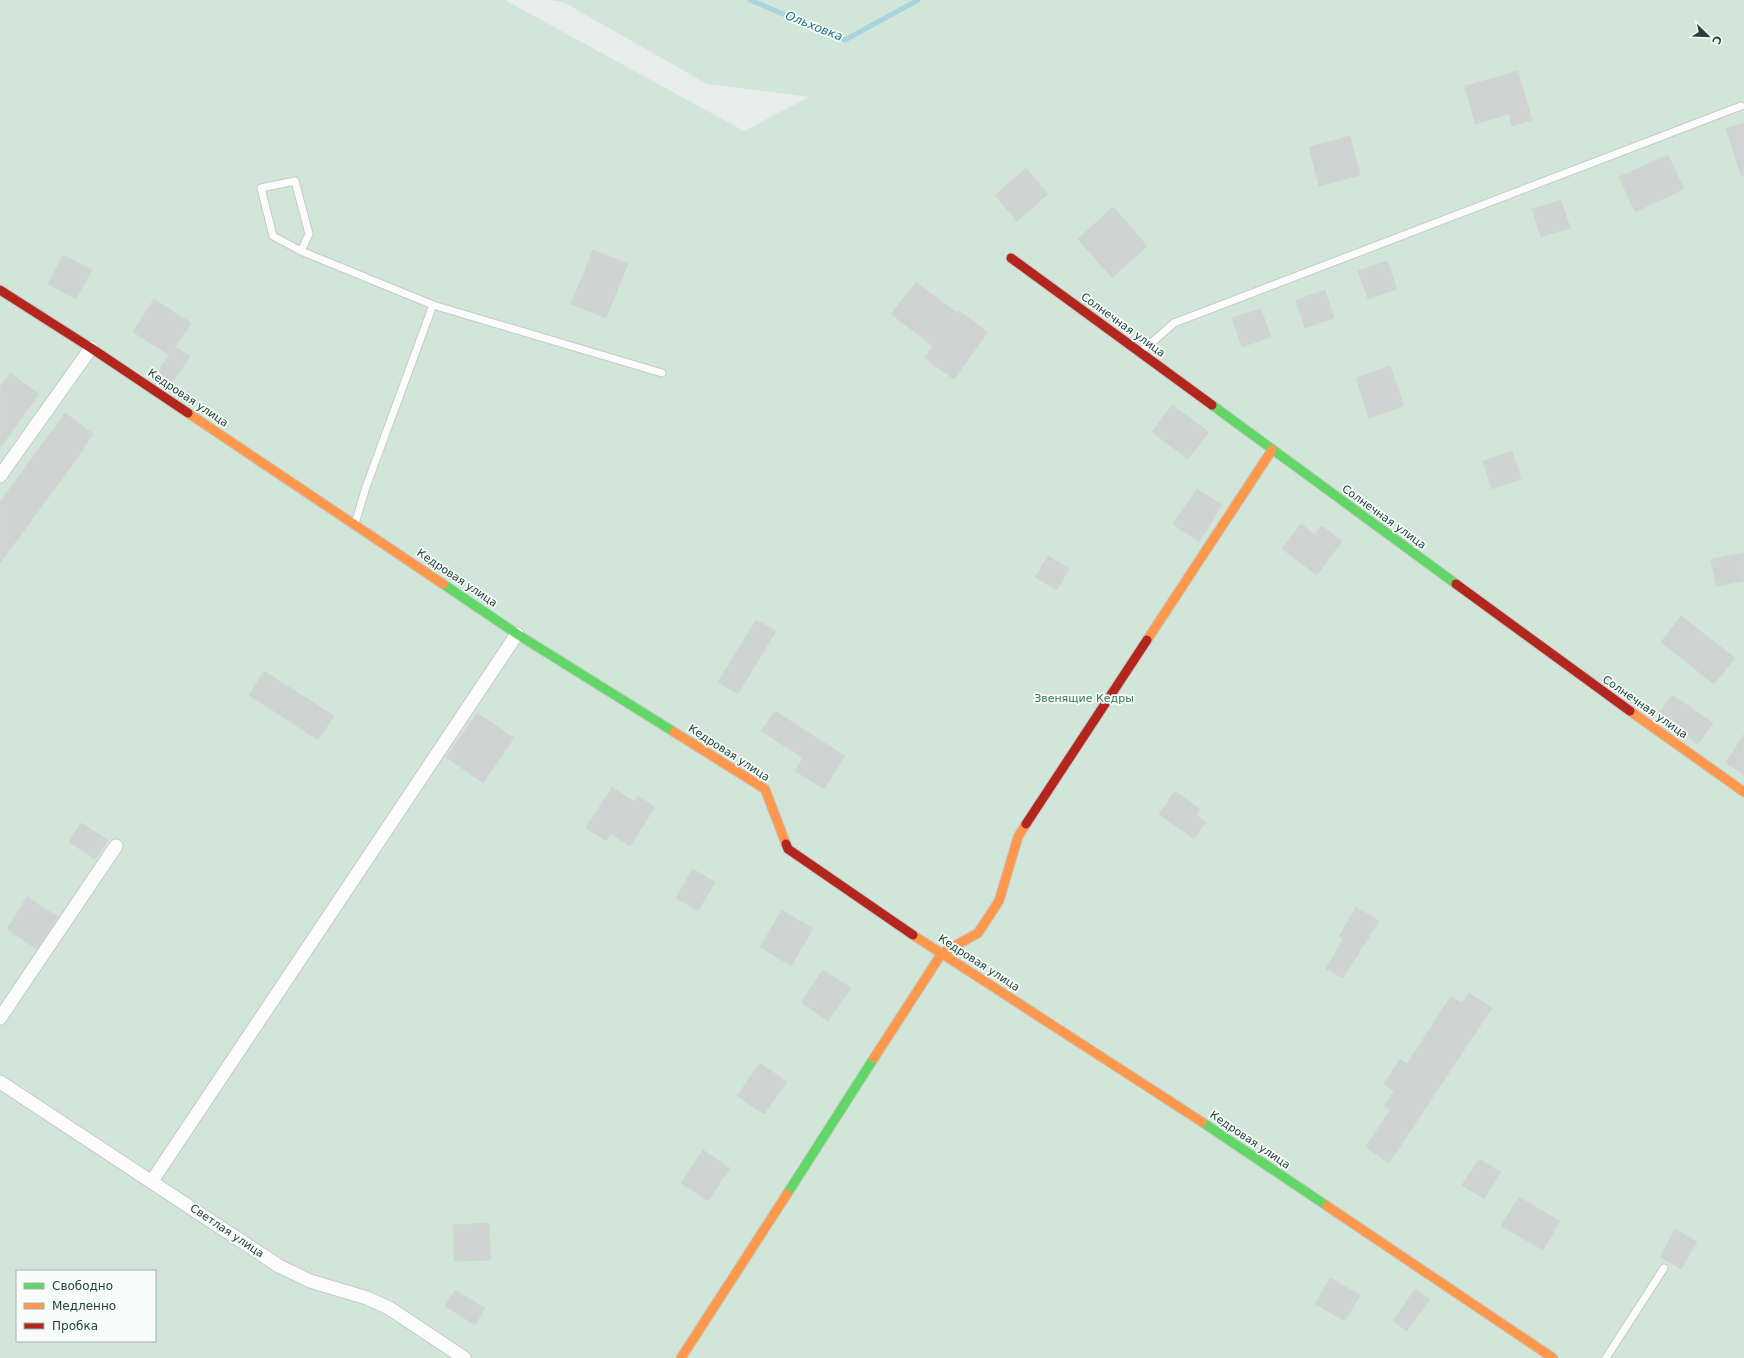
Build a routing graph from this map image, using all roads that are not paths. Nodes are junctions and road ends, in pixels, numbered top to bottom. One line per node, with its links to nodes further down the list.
1 (1741, 106): 7 (lane)
2 (301, 251): 2 (lane); 5 (lane)
3 (1011, 258): 7 (street, Солнечная улица)
4 (0, 290): 6 (street, Кедровая улица)
5 (433, 305): 8 (lane); 11 (lane)
6 (90, 348): 10 (street); 11 (street, Кедровая улица)
7 (1141, 352): 9 (street, Солнечная улица)
8 (662, 373)
9 (1272, 450): 13 (street, Солнечная улица); 15 (street)
10 (0, 476)
11 (355, 524): 12 (street, Кедровая улица)
12 (517, 634): 15 (street, Кедровая улица); 18 (street)
13 (1744, 792)
14 (116, 846): 16 (street)
15 (942, 953): 21 (street); 22 (street, Кедровая улица)
16 (0, 1018)
17 (0, 1082): 18 (street, Светлая улица)
18 (152, 1181): 20 (street, Светлая улица)
19 (1664, 1268): 23 (lane)
20 (464, 1358)
21 (681, 1358)
22 (1553, 1358)
23 (1606, 1358)

